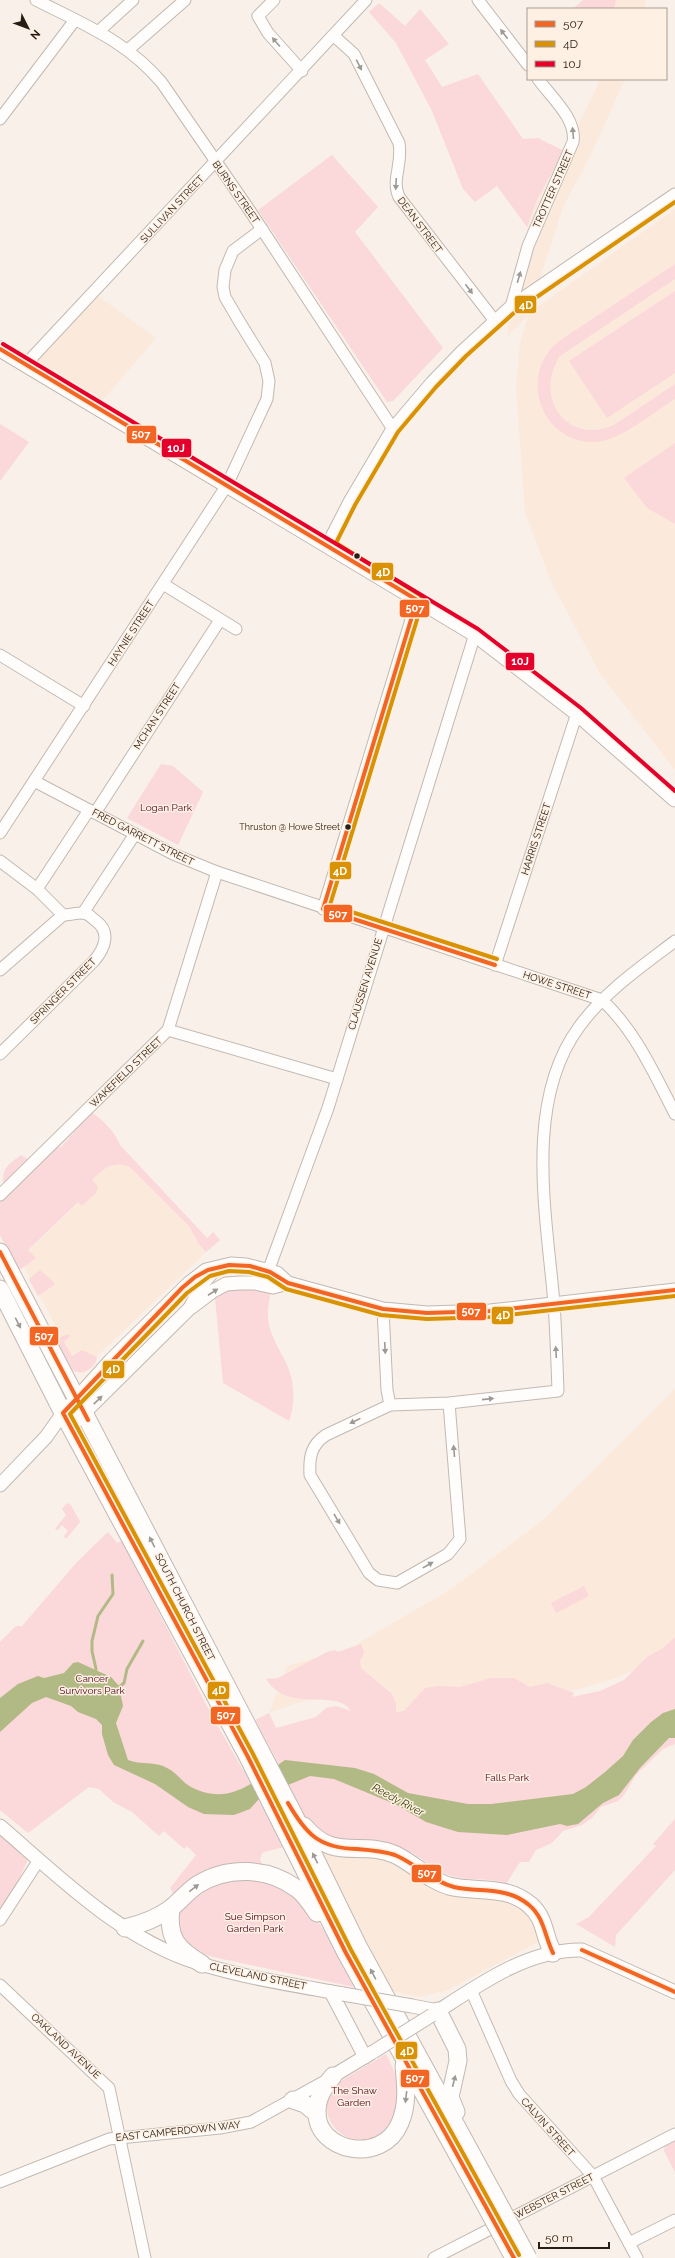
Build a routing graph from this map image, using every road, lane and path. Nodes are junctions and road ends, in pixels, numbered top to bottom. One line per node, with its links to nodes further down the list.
1 (36, 0): 7 (street, BURNS STREET)
2 (133, 0): 8 (street)
3 (185, 0): 10 (street)
4 (274, 0): 12 (street, one-way to 4)
5 (366, 0): 9 (street, SULLIVAN STREET)
6 (478, 0): 11 (street, one-way to 6)
7 (75, 20): 8 (street, BURNS STREET); 14 (street)
8 (99, 30): 10 (street, BURNS STREET)
9 (334, 36): 12 (street, SULLIVAN STREET); 19 (street, DEAN STREET, one-way to 19)
10 (129, 49): 15 (street, BURNS STREET)
11 (527, 64)
12 (302, 71): 15 (street, SULLIVAN STREET)
13 (539, 80): 18 (street, TROTTER STREET, one-way to 13)
14 (0, 119)
15 (216, 163): 17 (street, BURNS STREET); 21 (street, SULLIVAN STREET)
16 (675, 195): 18 (street)
17 (262, 229): 22 (street, BURNS STREET); 23 (street, HAYNIE STREET)
18 (511, 307): 19 (street)
19 (495, 321): 22 (street)
20 (0, 348): 21 (main road)
21 (26, 364): 23 (main road)
22 (393, 429): 24 (street)
23 (227, 485): 24 (main road); 25 (street, HAYNIE STREET)
24 (328, 545): 26 (main road)
25 (163, 584): 27 (street); 31 (street, HAYNIE STREET)
26 (417, 600): 29 (main road); 41 (street)
27 (220, 620): 28 (street); 35 (street, MCHAN STREET)
28 (236, 629)
29 (475, 634): 32 (main road); 44 (street, CLAUSSEN AVENUE)
30 (0, 654): 31 (street)
31 (84, 706): 33 (street, HAYNIE STREET)
32 (577, 713): 34 (main road); 46 (street, HARRIS STREET)
33 (34, 781): 35 (street, FRED GARRETT STREET); 36 (street)
34 (675, 799)
35 (92, 811): 37 (street, FRED GARRETT STREET); 40 (street, MCHAN STREET)
36 (2, 826)
37 (135, 834): 39 (street, FRED GARRETT STREET); 42 (street)
38 (0, 861): 40 (street)
39 (217, 872): 41 (street, FRED GARRETT STREET); 49 (street, WAKEFIELD STREET)
40 (38, 889): 43 (street)
41 (323, 909): 44 (street, FRED GARRETT STREET)
42 (83, 913): 43 (street); 50 (street, SPRINGER STREET)
43 (63, 915): 47 (street)
44 (382, 927): 46 (street, HOWE STREET); 51 (street, CLAUSSEN AVENUE)
45 (675, 941): 48 (street)
46 (495, 965): 48 (street, HOWE STREET)
47 (0, 970)
48 (602, 1000): 52 (street, HOWE STREET); 61 (street)
49 (168, 1030): 51 (street); 53 (street, WAKEFIELD STREET)
50 (0, 1054)
51 (337, 1079): 56 (street, CLAUSSEN AVENUE)
52 (675, 1114)
53 (0, 1195)
54 (0, 1252): 64 (main road, SOUTH CHURCH STREET)
55 (217, 1267): 56 (street); 62 (street); 64 (street)
56 (268, 1271): 57 (street); 58 (street, CLAUSSEN AVENUE)
57 (288, 1283): 58 (street); 63 (street)
58 (264, 1285): 62 (street, one-way to 58)
59 (0, 1289): 68 (main road, SOUTH CHURCH STREET, one-way to 68)
60 (675, 1290): 61 (street)
61 (554, 1303): 63 (street); 65 (street, one-way to 61)
62 (189, 1309): 67 (street, one-way to 62)
63 (383, 1309): 66 (street, one-way to 66)
64 (77, 1398): 67 (main road, SOUTH CHURCH STREET); 68 (street)
65 (449, 1403): 66 (street); 66 (street, one-way to 65)
66 (390, 1405)
67 (84, 1413): 68 (street); 70 (main road, SOUTH CHURCH STREET, one-way to 67)
68 (66, 1420): 69 (street); 70 (main road, SOUTH CHURCH STREET)
69 (0, 1485)
70 (254, 1754): 71 (main road, SOUTH CHURCH STREET)
71 (285, 1808): 77 (main road, SOUTH CHURCH STREET); 78 (main road); 92 (main road, SOUTH CHURCH STREET, one-way to 71)
72 (0, 1826): 73 (street, CLEVELAND STREET)
73 (39, 1860): 75 (street); 76 (street, CLEVELAND STREET)
74 (171, 1908): 76 (main road); 77 (main road, one-way to 77); 79 (main road)
75 (0, 1920)
76 (125, 1928): 79 (street, CLEVELAND STREET)
77 (346, 1953): 86 (main road, SOUTH CHURCH STREET)
78 (553, 1953): 81 (street, EAST CAMPERDOWN WAY); 82 (street, EAST CAMPERDOWN WAY)
79 (202, 1964): 83 (street, CLEVELAND STREET)
80 (0, 1985): 91 (street, OAKLAND AVENUE)
81 (471, 1990): 84 (street, EAST CAMPERDOWN WAY); 93 (street, CALVIN STREET)
82 (675, 1992)
83 (337, 1993): 84 (street, CLEVELAND STREET, bridge); 85 (street)
84 (435, 2013): 85 (street, EAST CAMPERDOWN WAY, bridge); 92 (main road, one-way to 84)
85 (369, 2054): 87 (street, EAST CAMPERDOWN WAY)
86 (402, 2058): 89 (main road, one-way to 89); 95 (main road, SOUTH CHURCH STREET)
87 (333, 2076): 88 (street, EAST CAMPERDOWN WAY); 89 (main road)
88 (293, 2100): 89 (main road); 91 (street, EAST CAMPERDOWN WAY)
89 (317, 2114)
90 (675, 2134): 93 (street, WEBSTER STREET)
91 (120, 2137): 94 (street, EAST CAMPERDOWN WAY); 98 (street, OAKLAND AVENUE)
92 (474, 2156): 95 (main road, SOUTH CHURCH STREET)
93 (593, 2176): 97 (street, CALVIN STREET); 99 (street, WEBSTER STREET)
94 (0, 2182)
95 (487, 2196): 100 (main road, SOUTH CHURCH STREET, bridge); 101 (main road, SOUTH CHURCH STREET, bridge)
96 (675, 2220): 97 (street)
97 (629, 2243): 102 (street, CALVIN STREET)
98 (145, 2258)
99 (434, 2258)
100 (514, 2258)
101 (528, 2258)
102 (637, 2258)

